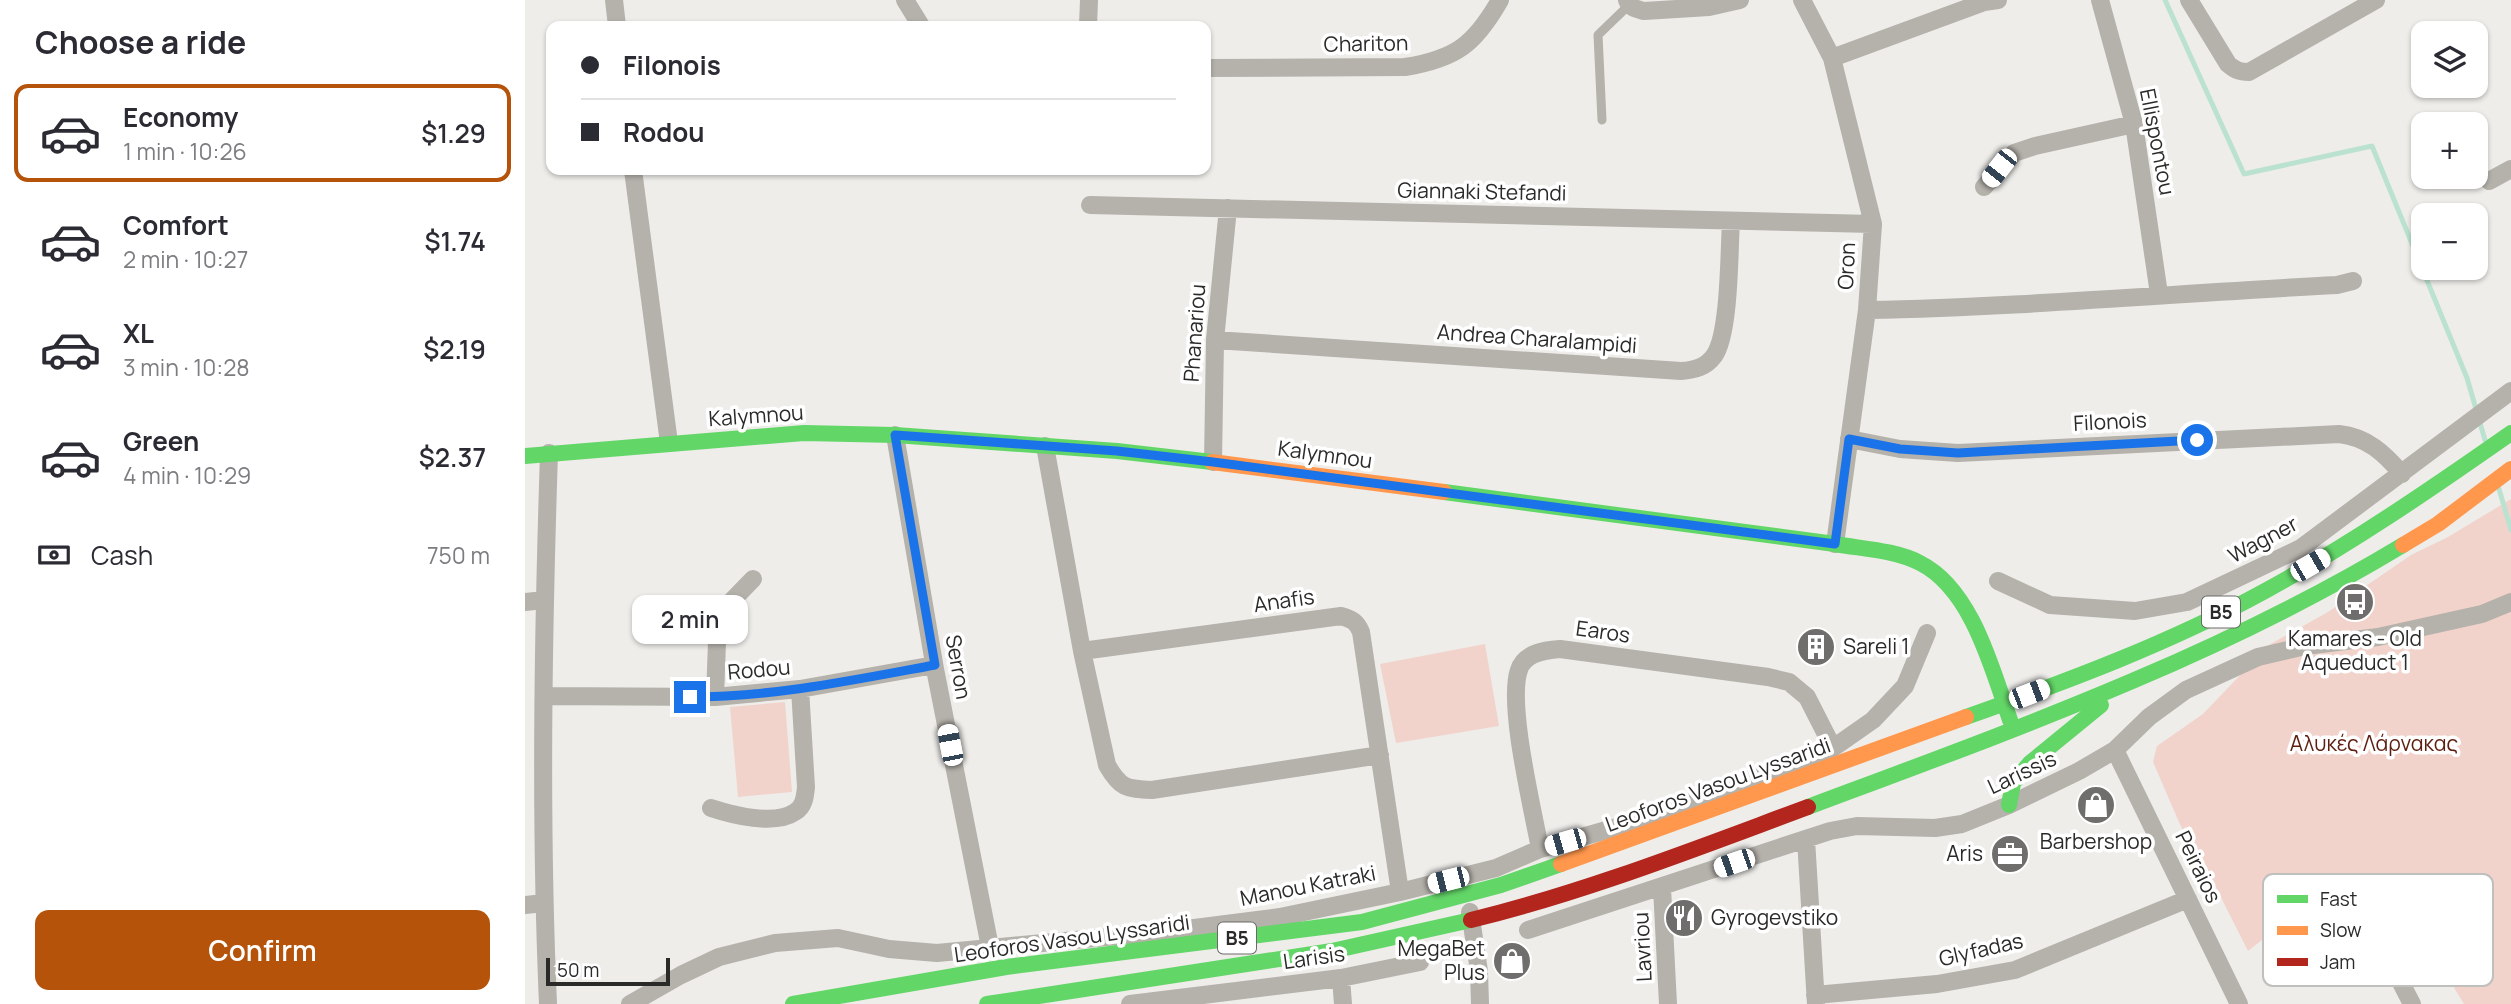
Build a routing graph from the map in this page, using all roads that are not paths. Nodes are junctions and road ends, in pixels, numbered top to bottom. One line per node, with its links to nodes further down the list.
1 (614, 0): 12 (street)
2 (905, 0): 13 (street)
3 (1089, 0): 14 (street)
4 (1500, 0): 16 (street, Chariton)
5 (1739, 0): 11 (street)
6 (1802, 0): 15 (street, Oron)
7 (2100, 0): 18 (street, Ellispontou)
8 (2189, 0): 9 (street)
9 (2376, 0)
10 (1988, 1): 15 (street)
11 (1628, 2): 17 (lane)
12 (616, 21)
13 (918, 21)
14 (1088, 21)
15 (1832, 58): 26 (street, Oron)
16 (1211, 68)
17 (1602, 120)
18 (2134, 124): 22 (street); 28 (street, Ellispontou)
19 (2511, 169): 21 (street)
20 (634, 175): 35 (street)
21 (2489, 181)
22 (1984, 187)
23 (1090, 205): 24 (street, Giannaki Stefandi)
24 (1229, 208): 25 (street, Giannaki Stefandi); 30 (street, Phanariou)
25 (1731, 221): 26 (street, Giannaki Stefandi); 30 (street, Andrea Charalampidi)
26 (1873, 224): 29 (street, Oron)
27 (2353, 281): 28 (street)
28 (2159, 294): 29 (street)
29 (1867, 310): 34 (street, Oron)
30 (1215, 340): 39 (street, Phanariou)
31 (2511, 391): 41 (street, Wagner)
32 (2511, 433): 55 (main road, Leoforos Vasou Lyssaridi / B5)
33 (895, 435): 35 (main road, Kalymnou); 36 (main road, Kalymnou); 50 (street, Serron)
34 (1849, 439): 41 (street, Filonois); 42 (street, Oron)
35 (669, 443): 37 (main road, Kalymnou)
36 (1045, 446): 39 (main road, Kalymnou); 49 (street)
37 (549, 453): 38 (main road, Kalymnou); 45 (street)
38 (525, 456)
39 (1213, 462): 42 (main road, Kalymnou)
40 (2511, 469): 51 (main road, B5)
41 (2402, 474): 44 (street, Wagner)
42 (1835, 544): 55 (main road, Kalymnou)
43 (753, 579): 54 (street)
44 (1998, 581)
45 (544, 600): 46 (street); 53 (street)
46 (525, 602)
47 (2510, 603): 58 (street, Larissis)
48 (1927, 633): 57 (street, Manou Katraki)
49 (1082, 651): 59 (street); 59 (street, Anafis)
50 (935, 665): 52 (street, Rodou); 72 (street, Serron)
51 (2128, 684): 56 (main road, B5); 60 (main road)
52 (800, 689): 54 (street, Rodou); 61 (street)
53 (544, 696): 54 (street, Rodou); 68 (street)
54 (715, 697)
55 (2004, 704): 56 (main road, Kalymnou); 66 (main road, Leoforos Vasou Lyssaridi / B5)
56 (2014, 730): 70 (main road, B5)
57 (1833, 747): 63 (street, Manou Katraki); 63 (street, Earos)
58 (2115, 750): 60 (street, Larissis); 67 (street, Peiraios)
59 (1380, 755): 65 (street, Anafis)
60 (2010, 805): 62 (street, Larissis)
61 (711, 808)
62 (1806, 839): 64 (street, Larissis); 76 (street)
63 (1540, 849): 65 (street, Manou Katraki)
64 (1662, 888): 71 (street, Larissis); 84 (street, Lavriou)
65 (1400, 891): 72 (street, Manou Katraki)
66 (1465, 895): 70 (street); 79 (main road, Leoforos Vasou Lyssaridi / B5)
67 (2188, 899): 76 (street, Glyfadas); 85 (street, Peiraios)
68 (544, 903): 69 (street); 77 (street)
69 (525, 905)
70 (1472, 921): 80 (main road, B5); 83 (street)
71 (1528, 930)
72 (990, 947): 78 (street, Manou Katraki)
73 (1420, 962): 74 (street, Larisis)
74 (1341, 978): 81 (street, Larisis); 82 (street)
75 (2403, 986): 86 (street)
76 (1816, 1000)
77 (548, 1004)
78 (630, 1004)
79 (793, 1004)
80 (987, 1004)
81 (1131, 1004)
82 (1343, 1004)
83 (1480, 1004)
84 (1668, 1004)
85 (2239, 1004)
86 (2412, 1004)

